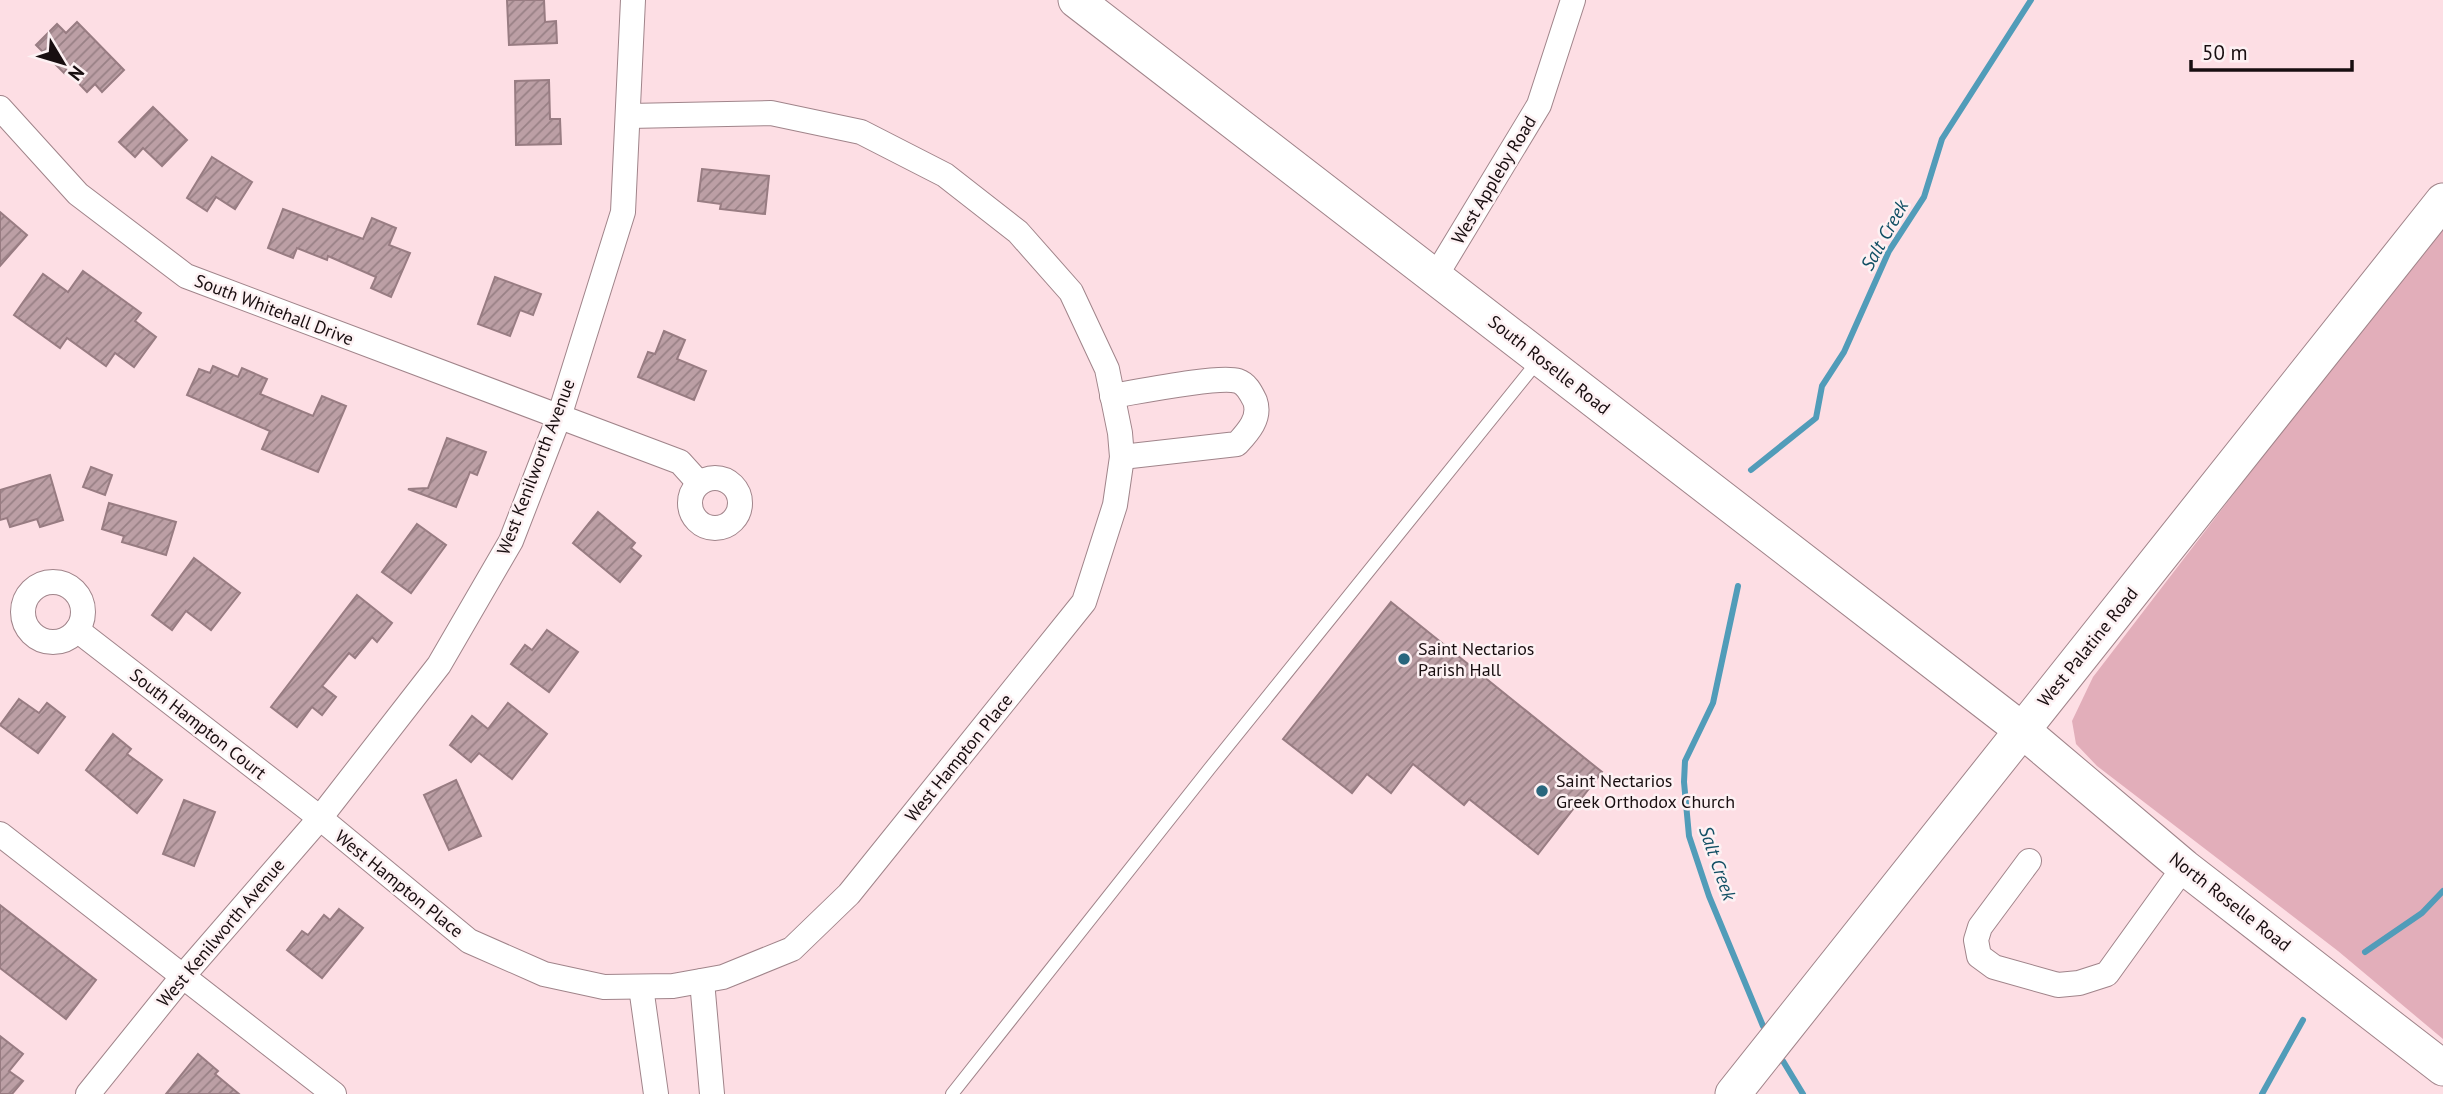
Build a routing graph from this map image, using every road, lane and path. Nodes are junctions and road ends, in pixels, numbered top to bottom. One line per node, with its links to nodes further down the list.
1 (633, 0): 5 (street, West Kenilworth Avenue)
2 (1076, 0): 7 (main road, South Roselle Road)
3 (1573, 0): 7 (street, West Appleby Road)
4 (0, 108): 10 (street, South Whitehall Drive)
5 (629, 116): 9 (street, West Hampton Place); 10 (street, West Kenilworth Avenue)
6 (2443, 201): 14 (main road, West Palatine Road)
7 (1435, 276): 8 (main road, South Roselle Road)
8 (1540, 358): 14 (main road, South Roselle Road); 27 (lane)
9 (1112, 396): 11 (street, West Hampton Place); 11 (street)
10 (559, 416): 12 (street, South Whitehall Drive); 15 (street, West Kenilworth Avenue)
11 (1122, 457): 20 (street, West Hampton Place)
12 (699, 483)
13 (77, 630): 15 (street, South Hampton Court)
14 (2022, 730): 18 (main road, North Roselle Road); 28 (main road, West Palatine Road)
15 (320, 818): 19 (street, West Kenilworth Avenue); 21 (street, West Hampton Place)
16 (0, 834): 19 (street)
17 (2029, 861): 18 (street)
18 (2183, 867): 22 (main road, North Roselle Road)
19 (183, 976): 23 (street, West Kenilworth Avenue); 24 (street)
20 (702, 981): 21 (street, West Hampton Place); 26 (street)
21 (641, 987): 25 (street)
22 (2443, 1068)
23 (88, 1094)
24 (334, 1094)
25 (656, 1094)
26 (712, 1094)
27 (953, 1094)
28 (1733, 1094)

